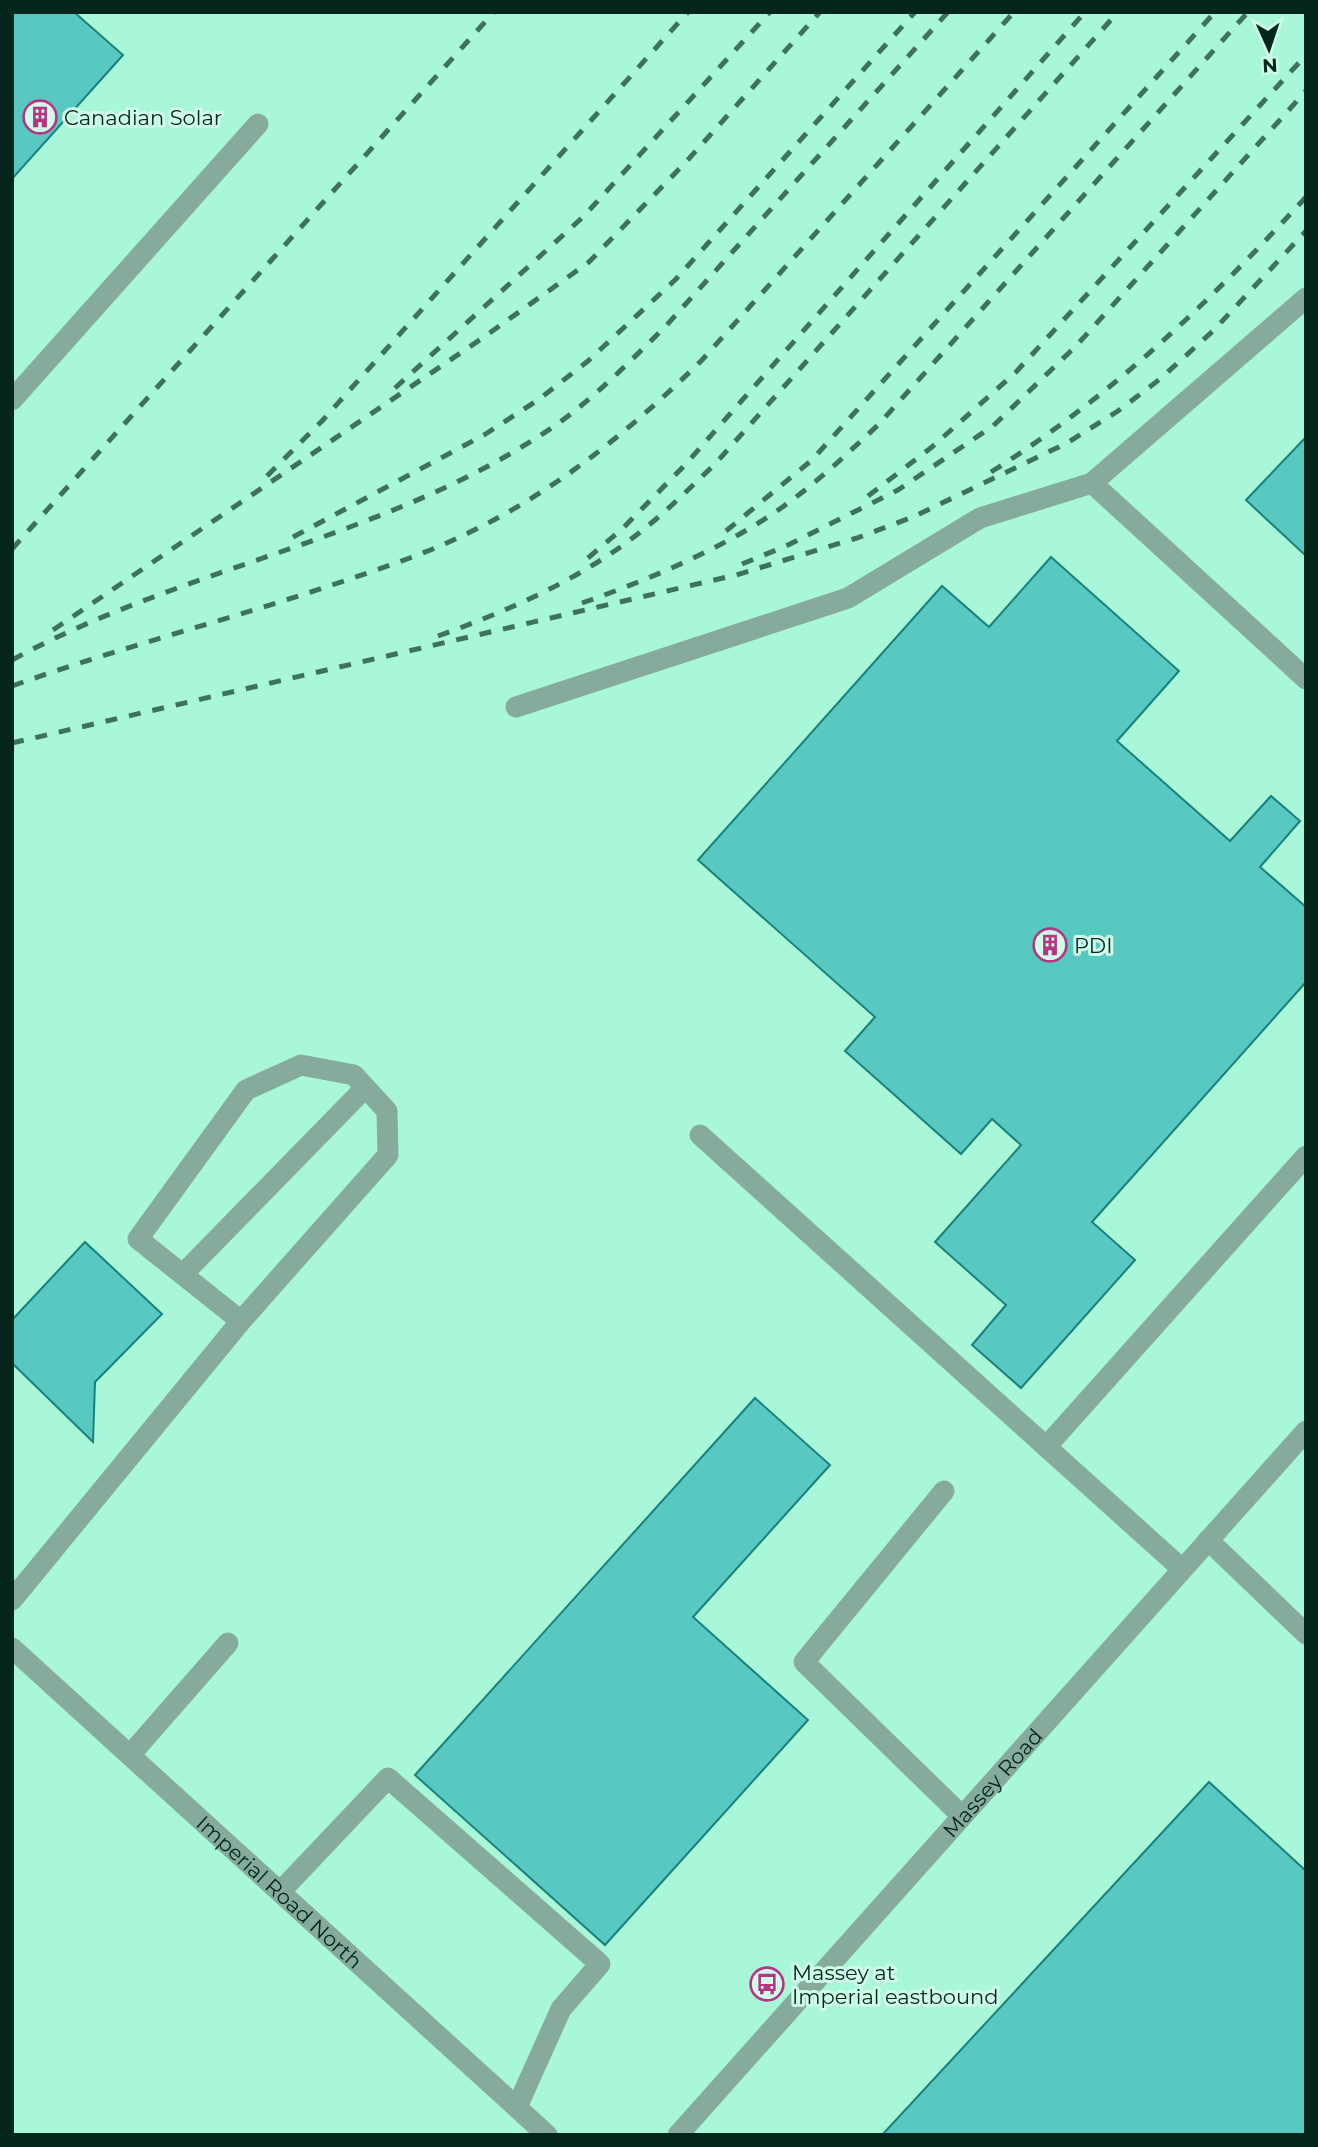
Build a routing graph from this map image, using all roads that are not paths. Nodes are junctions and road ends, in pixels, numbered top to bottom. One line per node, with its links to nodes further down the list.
1 (258, 124): 3 (street)
2 (1305, 298): 4 (street)
3 (12, 400)
4 (1093, 484): 5 (street); 6 (street)
5 (1306, 679)
6 (516, 706)
7 (364, 1089): 10 (street); 10 (street); 11 (street)
8 (700, 1135): 13 (street)
9 (1306, 1156): 13 (street)
10 (183, 1274): 11 (street)
11 (241, 1321): 17 (street)
12 (1306, 1431): 15 (street, Massey Road)
13 (1046, 1447): 16 (street)
14 (944, 1491): 22 (street)
15 (1208, 1540): 16 (street, Massey Road); 18 (street)
16 (1182, 1569): 22 (street, Massey Road)
17 (12, 1600)
18 (1306, 1634)
19 (229, 1643): 21 (street)
20 (12, 1648): 21 (street, Imperial Road North)
21 (130, 1755): 23 (street, Imperial Road North)
22 (962, 1816): 26 (street, Massey Road)
23 (280, 1892): 24 (street, Imperial Road North); 24 (street)
24 (517, 2107): 25 (street, Imperial Road North)
25 (547, 2135)
26 (678, 2135)

